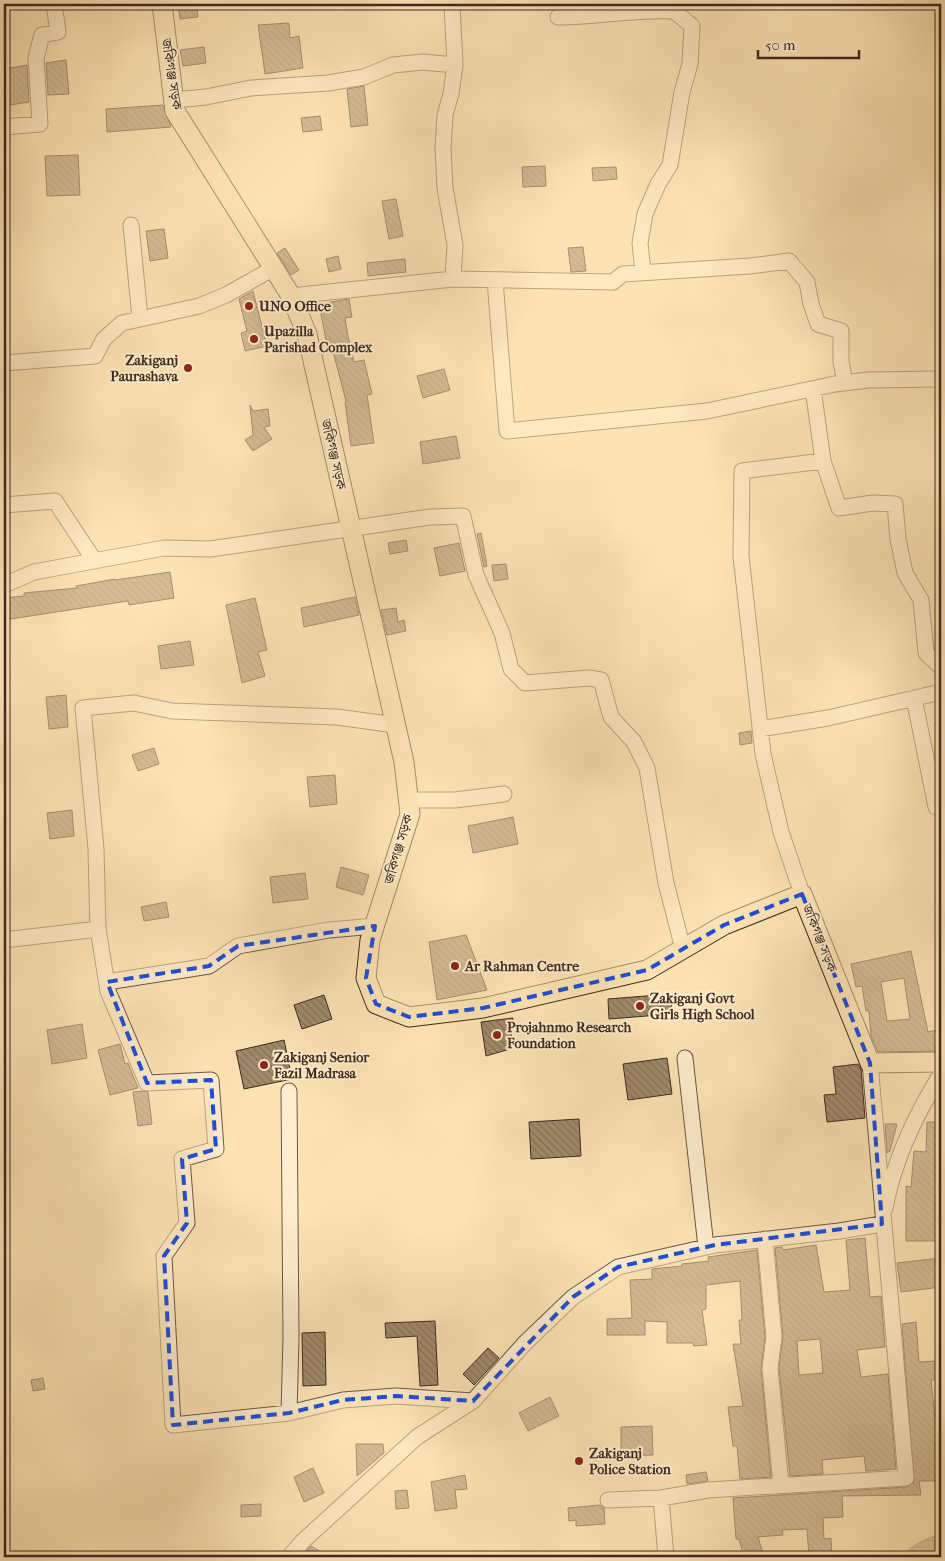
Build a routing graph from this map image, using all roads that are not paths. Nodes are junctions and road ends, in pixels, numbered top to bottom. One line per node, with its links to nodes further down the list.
1 (54, 4): 8 (street)
2 (162, 4): 7 (main road, জকিগঞ্জ সড়ক)
3 (452, 4): 6 (street)
4 (672, 8): 5 (street); 11 (street)
5 (558, 18)
6 (455, 65): 7 (street); 12 (street)
7 (174, 100): 10 (main road, জকিগঞ্জ সড়ক)
8 (4, 127)
9 (131, 226): 15 (street)
10 (274, 268): 14 (main road, জকিগঞ্জ সড়ক); 15 (street)
11 (643, 272): 13 (street); 18 (street)
12 (453, 279): 13 (street); 14 (street)
13 (495, 280): 19 (street)
14 (291, 296): 22 (main road, জকিগঞ্জ সড়ক)
15 (140, 318): 16 (street)
16 (4, 363)
17 (941, 379): 18 (street)
18 (844, 383): 19 (street)
19 (813, 389): 20 (street)
20 (822, 461): 25 (street); 29 (street)
21 (4, 505): 23 (street)
22 (351, 528): 23 (street); 28 (main road, জকিগঞ্জ সড়ক); 37 (street)
23 (94, 560): 24 (street)
24 (4, 586)
25 (941, 667)
26 (941, 692): 27 (street)
27 (914, 698): 29 (street); 32 (street)
28 (395, 725): 31 (main road, জকিগঞ্জ সড়ক); 35 (street)
29 (760, 730): 33 (street)
30 (504, 794): 31 (street)
31 (409, 800): 34 (main road, জকিগঞ্জ সড়ক)
32 (941, 806)
33 (802, 894): 37 (main road, জকিগঞ্জ সড়ক); 41 (main road, জকিগঞ্জ সড়ক)
34 (374, 926): 37 (main road, জকিগঞ্জ সড়ক); 38 (street)
35 (98, 929): 36 (street); 38 (street)
36 (4, 940)
37 (684, 949)
38 (107, 982): 48 (street)
39 (685, 1058): 46 (street)
40 (941, 1062): 41 (main road)
41 (870, 1063): 44 (street)
42 (941, 1074): 44 (street)
43 (289, 1091): 48 (street)
44 (882, 1224): 45 (street); 49 (street)
45 (765, 1238): 46 (street); 49 (street)
46 (706, 1247): 47 (street)
47 (473, 1401): 48 (street); 52 (street)
48 (289, 1413)
49 (781, 1485): 50 (street)
50 (660, 1498): 51 (street); 53 (street)
51 (608, 1500)
52 (289, 1557)
53 (666, 1557)

